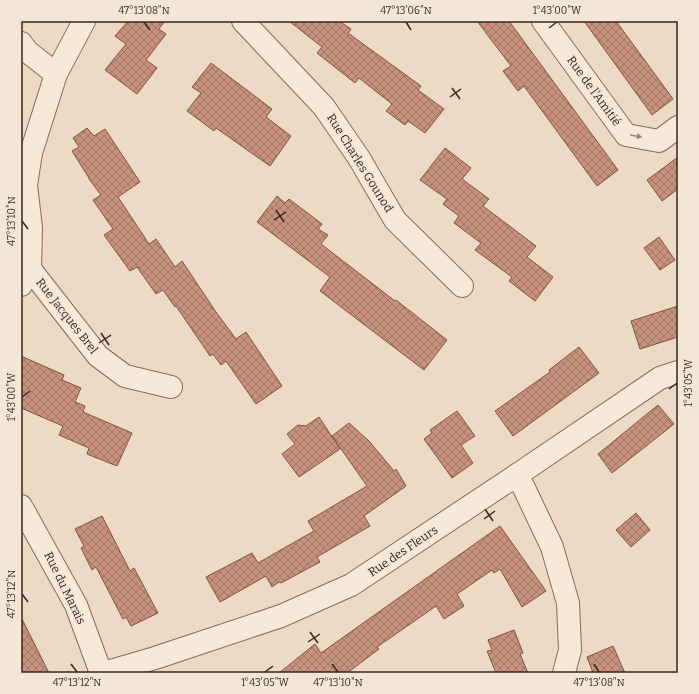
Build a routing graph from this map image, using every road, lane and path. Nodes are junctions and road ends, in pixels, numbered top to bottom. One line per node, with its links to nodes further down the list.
1 (84, 21): 5 (street)
2 (243, 21): 8 (street, Rue Charles Gounod)
3 (543, 21): 6 (street, Rue de l'Amitié, one-way to 6)
4 (21, 43): 5 (street)
5 (56, 74): 7 (street)
6 (678, 127)
7 (25, 277): 10 (street, Rue Jacques Brel)
8 (462, 286)
9 (678, 372): 11 (street, Rue des Fleurs)
10 (171, 387)
11 (517, 475): 13 (street, Rue des Fleurs); 14 (street)
12 (21, 506): 13 (street, Rue du Marais)
13 (101, 672)
14 (564, 673)

